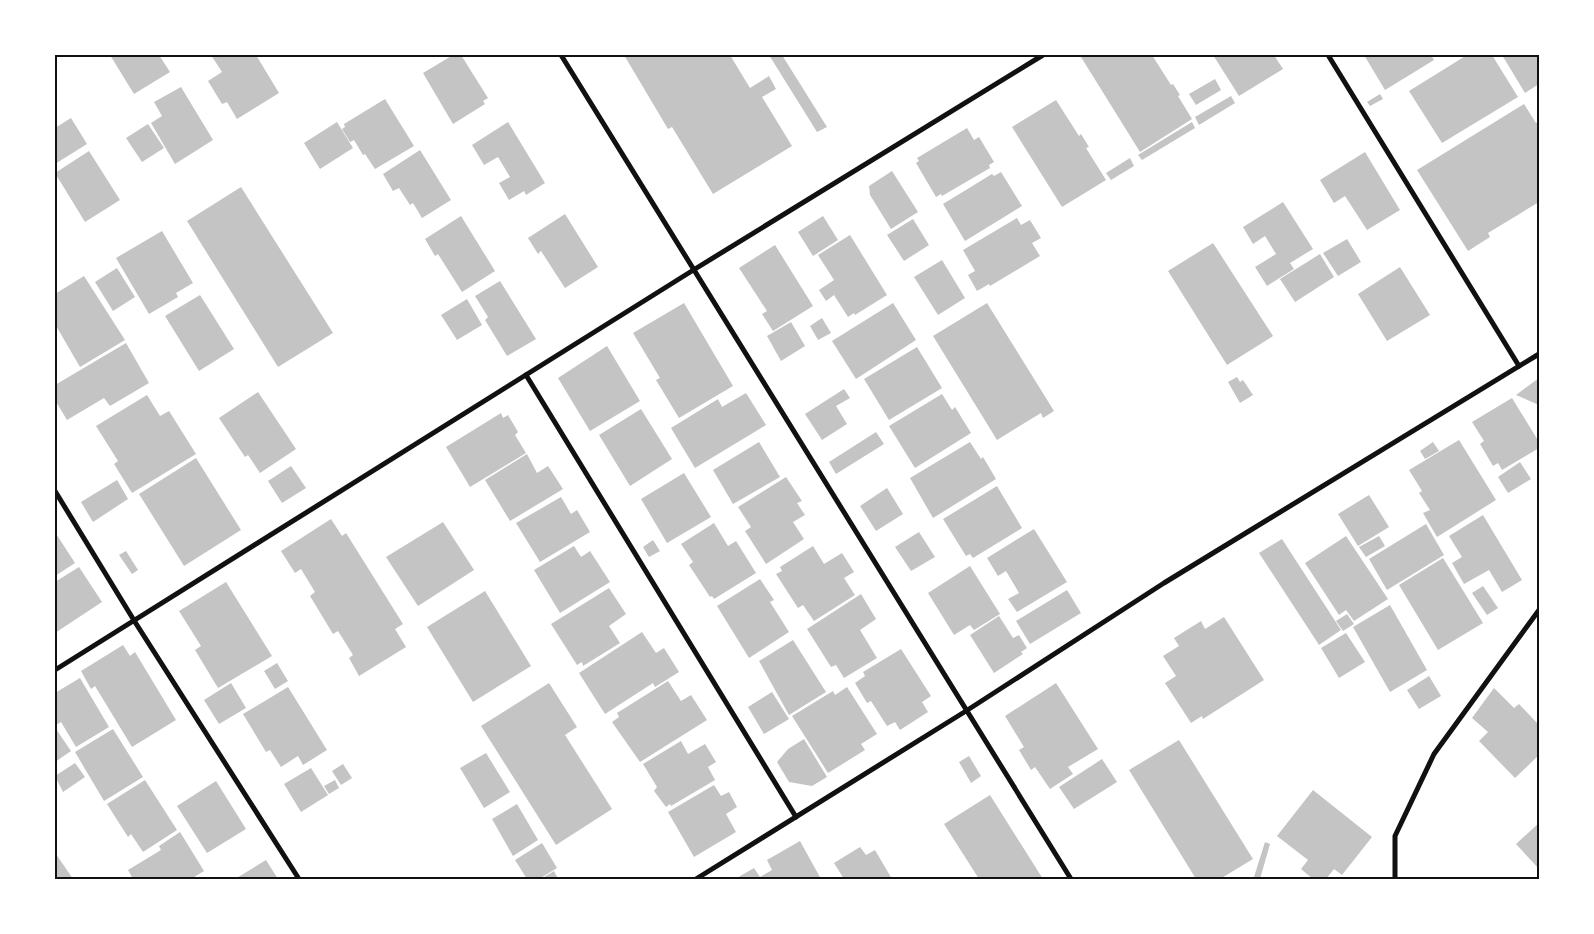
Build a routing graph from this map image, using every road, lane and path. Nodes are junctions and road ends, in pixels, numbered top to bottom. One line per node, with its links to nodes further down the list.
1 (561, 55): 4 (street)
2 (1043, 55): 4 (street)
3 (1328, 55): 6 (street)
4 (695, 269): 7 (street); 12 (street)
5 (1539, 354): 6 (street)
6 (1518, 366): 12 (street)
7 (526, 375): 10 (street); 13 (street)
8 (55, 491): 10 (street)
9 (1539, 610): 17 (street)
10 (135, 622): 11 (street); 15 (street)
11 (55, 670)
12 (966, 711): 13 (street); 16 (street)
13 (796, 817): 14 (street)
14 (699, 878)
15 (299, 879)
16 (1071, 879)
17 (1395, 879)

